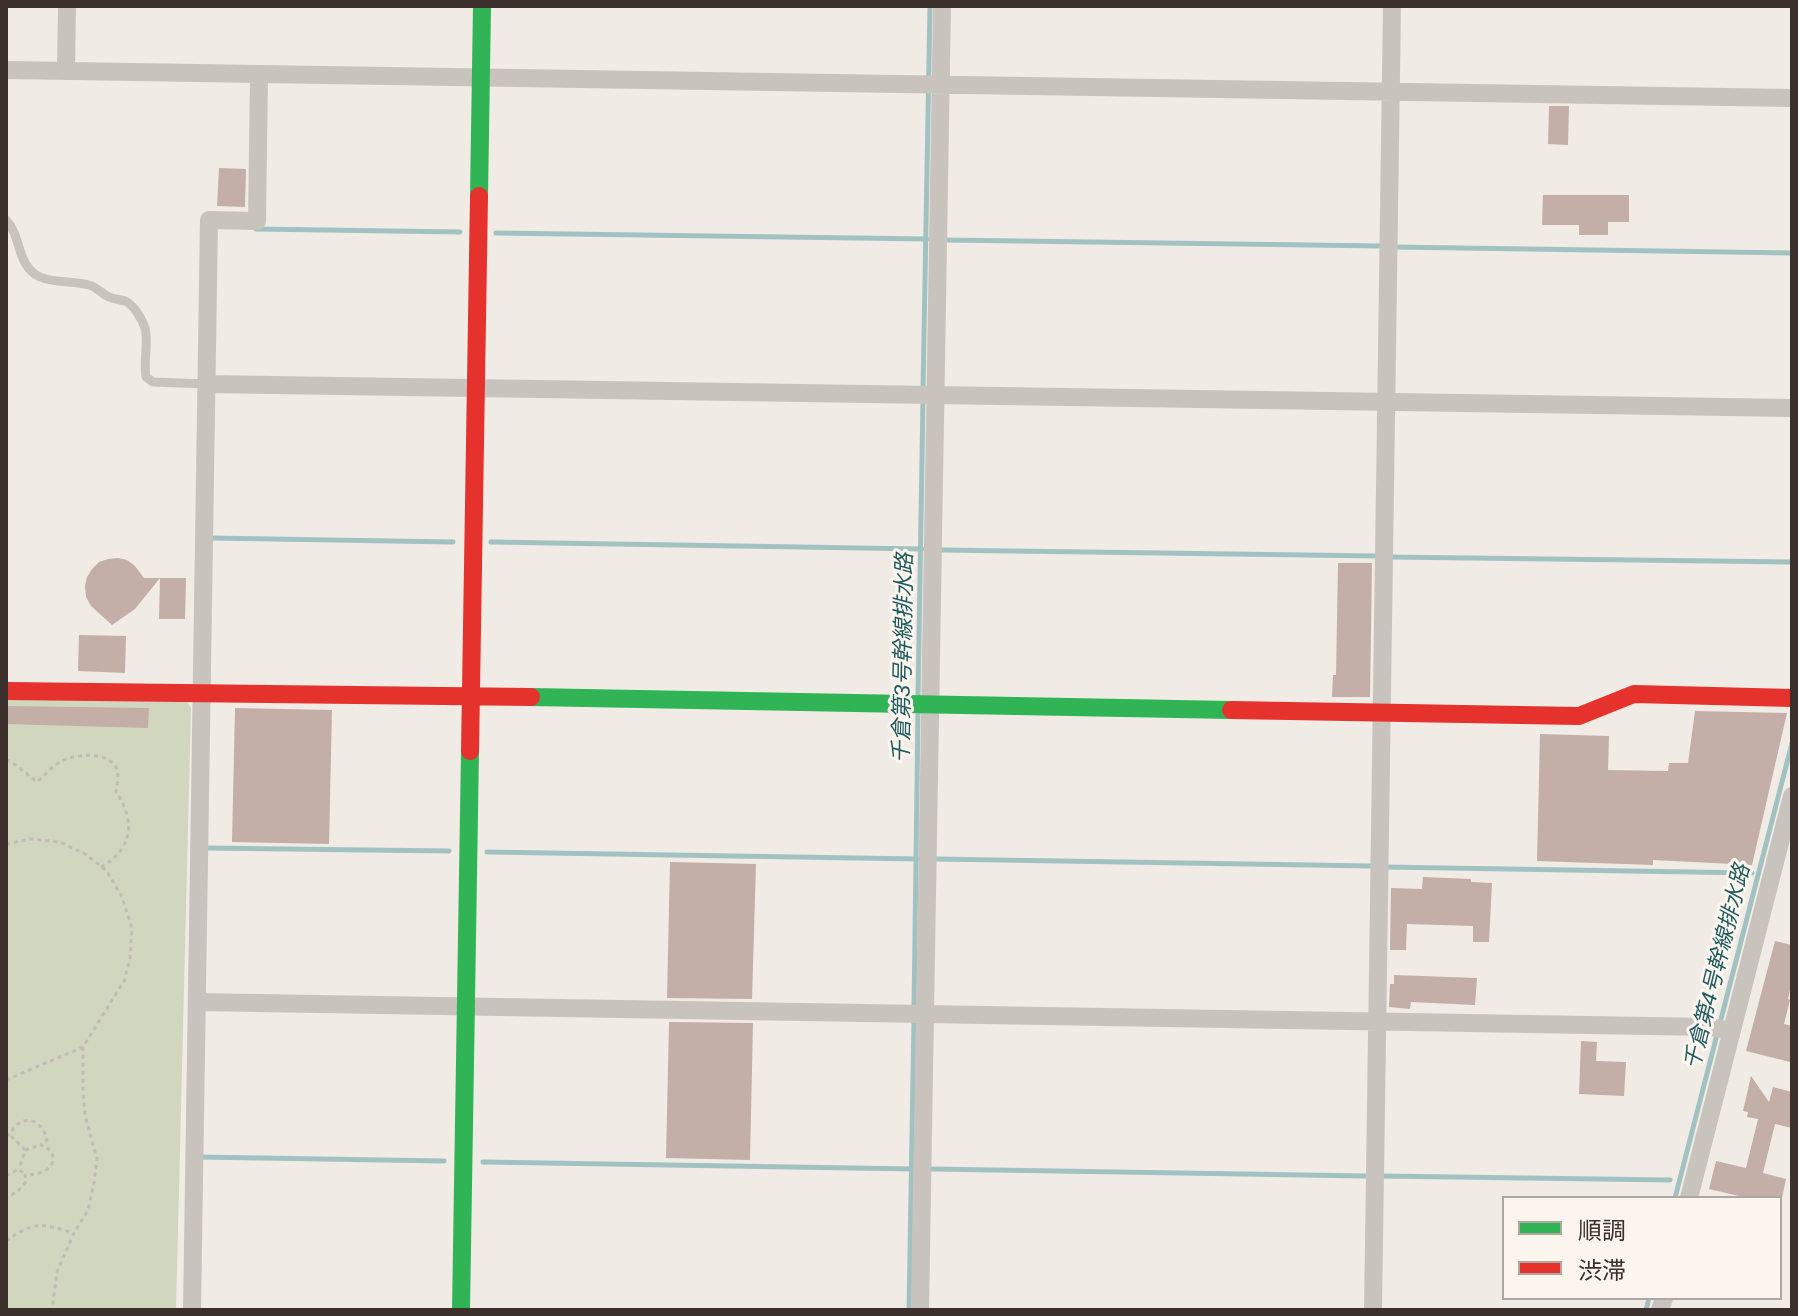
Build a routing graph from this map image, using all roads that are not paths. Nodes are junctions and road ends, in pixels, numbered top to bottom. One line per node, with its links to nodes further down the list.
1 (67, 6): 6 (street)
2 (482, 6): 8 (street)
3 (942, 6): 9 (street)
4 (1392, 6): 10 (street)
5 (6, 70): 6 (street)
6 (66, 71): 7 (street)
7 (259, 74): 8 (street); 13 (street)
8 (481, 77): 9 (street); 14 (street)
9 (931, 84): 10 (street); 15 (street)
10 (1391, 92): 11 (street); 16 (street)
11 (1792, 98)
12 (6, 220): 13 (lane)
13 (207, 384): 14 (street); 19 (street)
14 (476, 387): 15 (street); 20 (street)
15 (928, 393): 16 (street); 22 (street)
16 (1385, 401): 17 (street); 23 (street)
17 (1792, 408)
18 (6, 691): 19 (street)
19 (202, 694): 20 (street); 25 (street)
20 (471, 696): 22 (street); 26 (street)
21 (1792, 698): 23 (street)
22 (922, 705): 23 (street); 27 (street)
23 (1381, 711): 28 (street)
24 (1792, 796): 29 (street)
25 (197, 1002): 26 (street); 31 (street)
26 (466, 1006): 27 (street); 32 (street)
27 (917, 1015): 28 (street); 33 (street)
28 (1377, 1021): 29 (street); 34 (street)
29 (1723, 1029): 30 (street)
30 (1689, 1196)
31 (192, 1310)
32 (461, 1310)
33 (920, 1310)
34 (1373, 1310)

